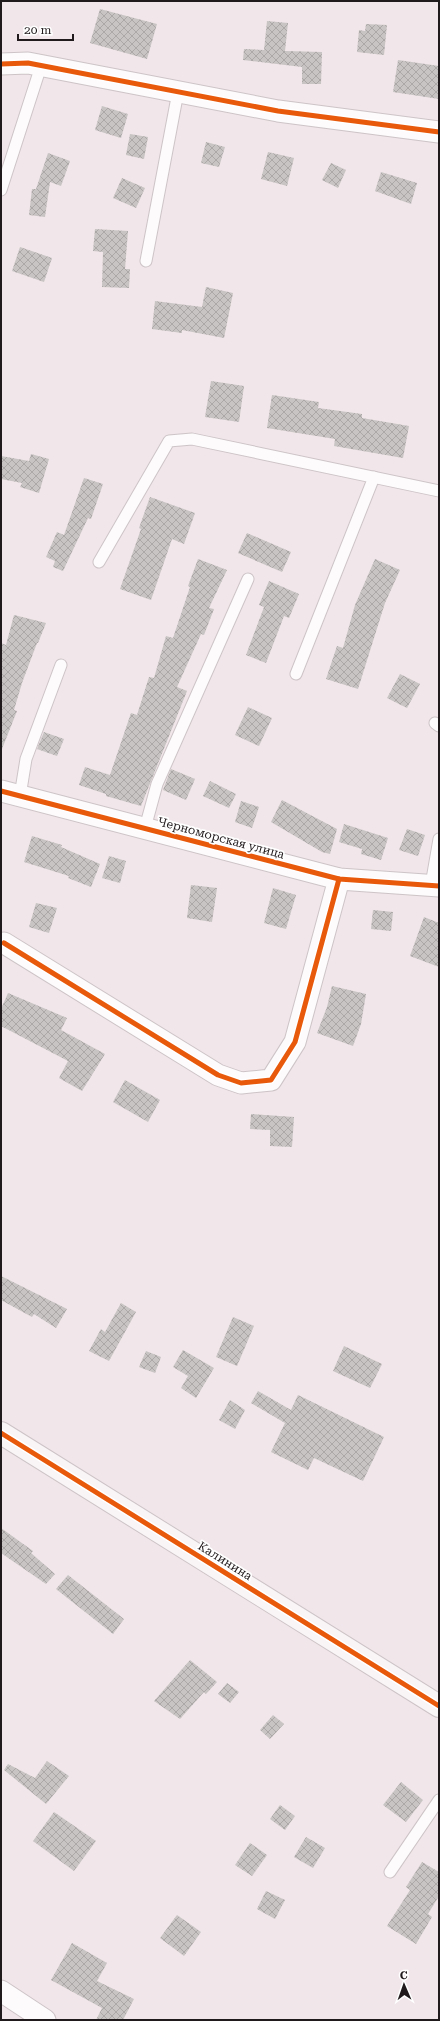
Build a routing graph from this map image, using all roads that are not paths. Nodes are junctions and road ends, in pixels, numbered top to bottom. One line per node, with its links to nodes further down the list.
1 (1, 64): 2 (street)
2 (41, 66): 3 (street); 5 (lane)
3 (178, 92): 4 (street); 6 (lane)
4 (439, 132)
5 (1, 190)
6 (146, 260)
7 (374, 478): 8 (lane); 9 (lane); 12 (lane)
8 (439, 491)
9 (99, 562)
10 (248, 579): 14 (lane)
11 (61, 665): 13 (lane)
12 (296, 674)
13 (10, 793): 14 (street, Черноморская улица)
14 (145, 828): 16 (street, Черноморская улица)
15 (439, 839): 17 (lane)
16 (339, 879): 17 (street, Черноморская улица); 18 (street)
17 (435, 885)
18 (4, 943)
19 (1, 1433): 20 (street, Калинина)
20 (439, 1706)
21 (439, 1800): 22 (lane)
22 (390, 1872)
23 (1, 1991): 24 (street)
24 (45, 2020)

